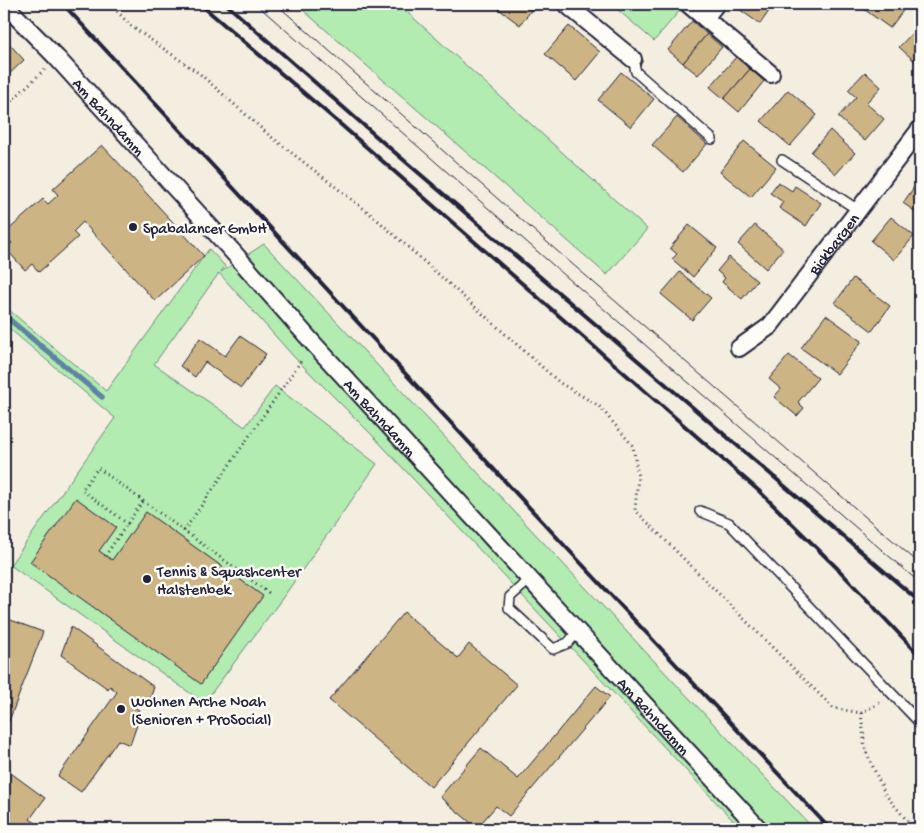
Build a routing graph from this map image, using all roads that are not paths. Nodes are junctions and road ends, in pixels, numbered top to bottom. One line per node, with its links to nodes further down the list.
1 (4, 4): 14 (street, Am Bahndamm)
2 (566, 4): 6 (street)
3 (688, 4): 5 (street)
4 (716, 4): 5 (street)
5 (705, 18): 7 (street)
6 (633, 59): 9 (lane)
7 (771, 74)
8 (920, 129): 11 (street, Bickbargen)
9 (712, 139)
10 (782, 160): 11 (lane)
11 (858, 210): 12 (street, Bickbargen)
12 (739, 348)
13 (700, 511): 16 (lane)
14 (531, 578): 15 (street, Am Bahndamm); 15 (lane)
15 (578, 631): 17 (street, Am Bahndamm)
16 (920, 723)
17 (759, 829)

